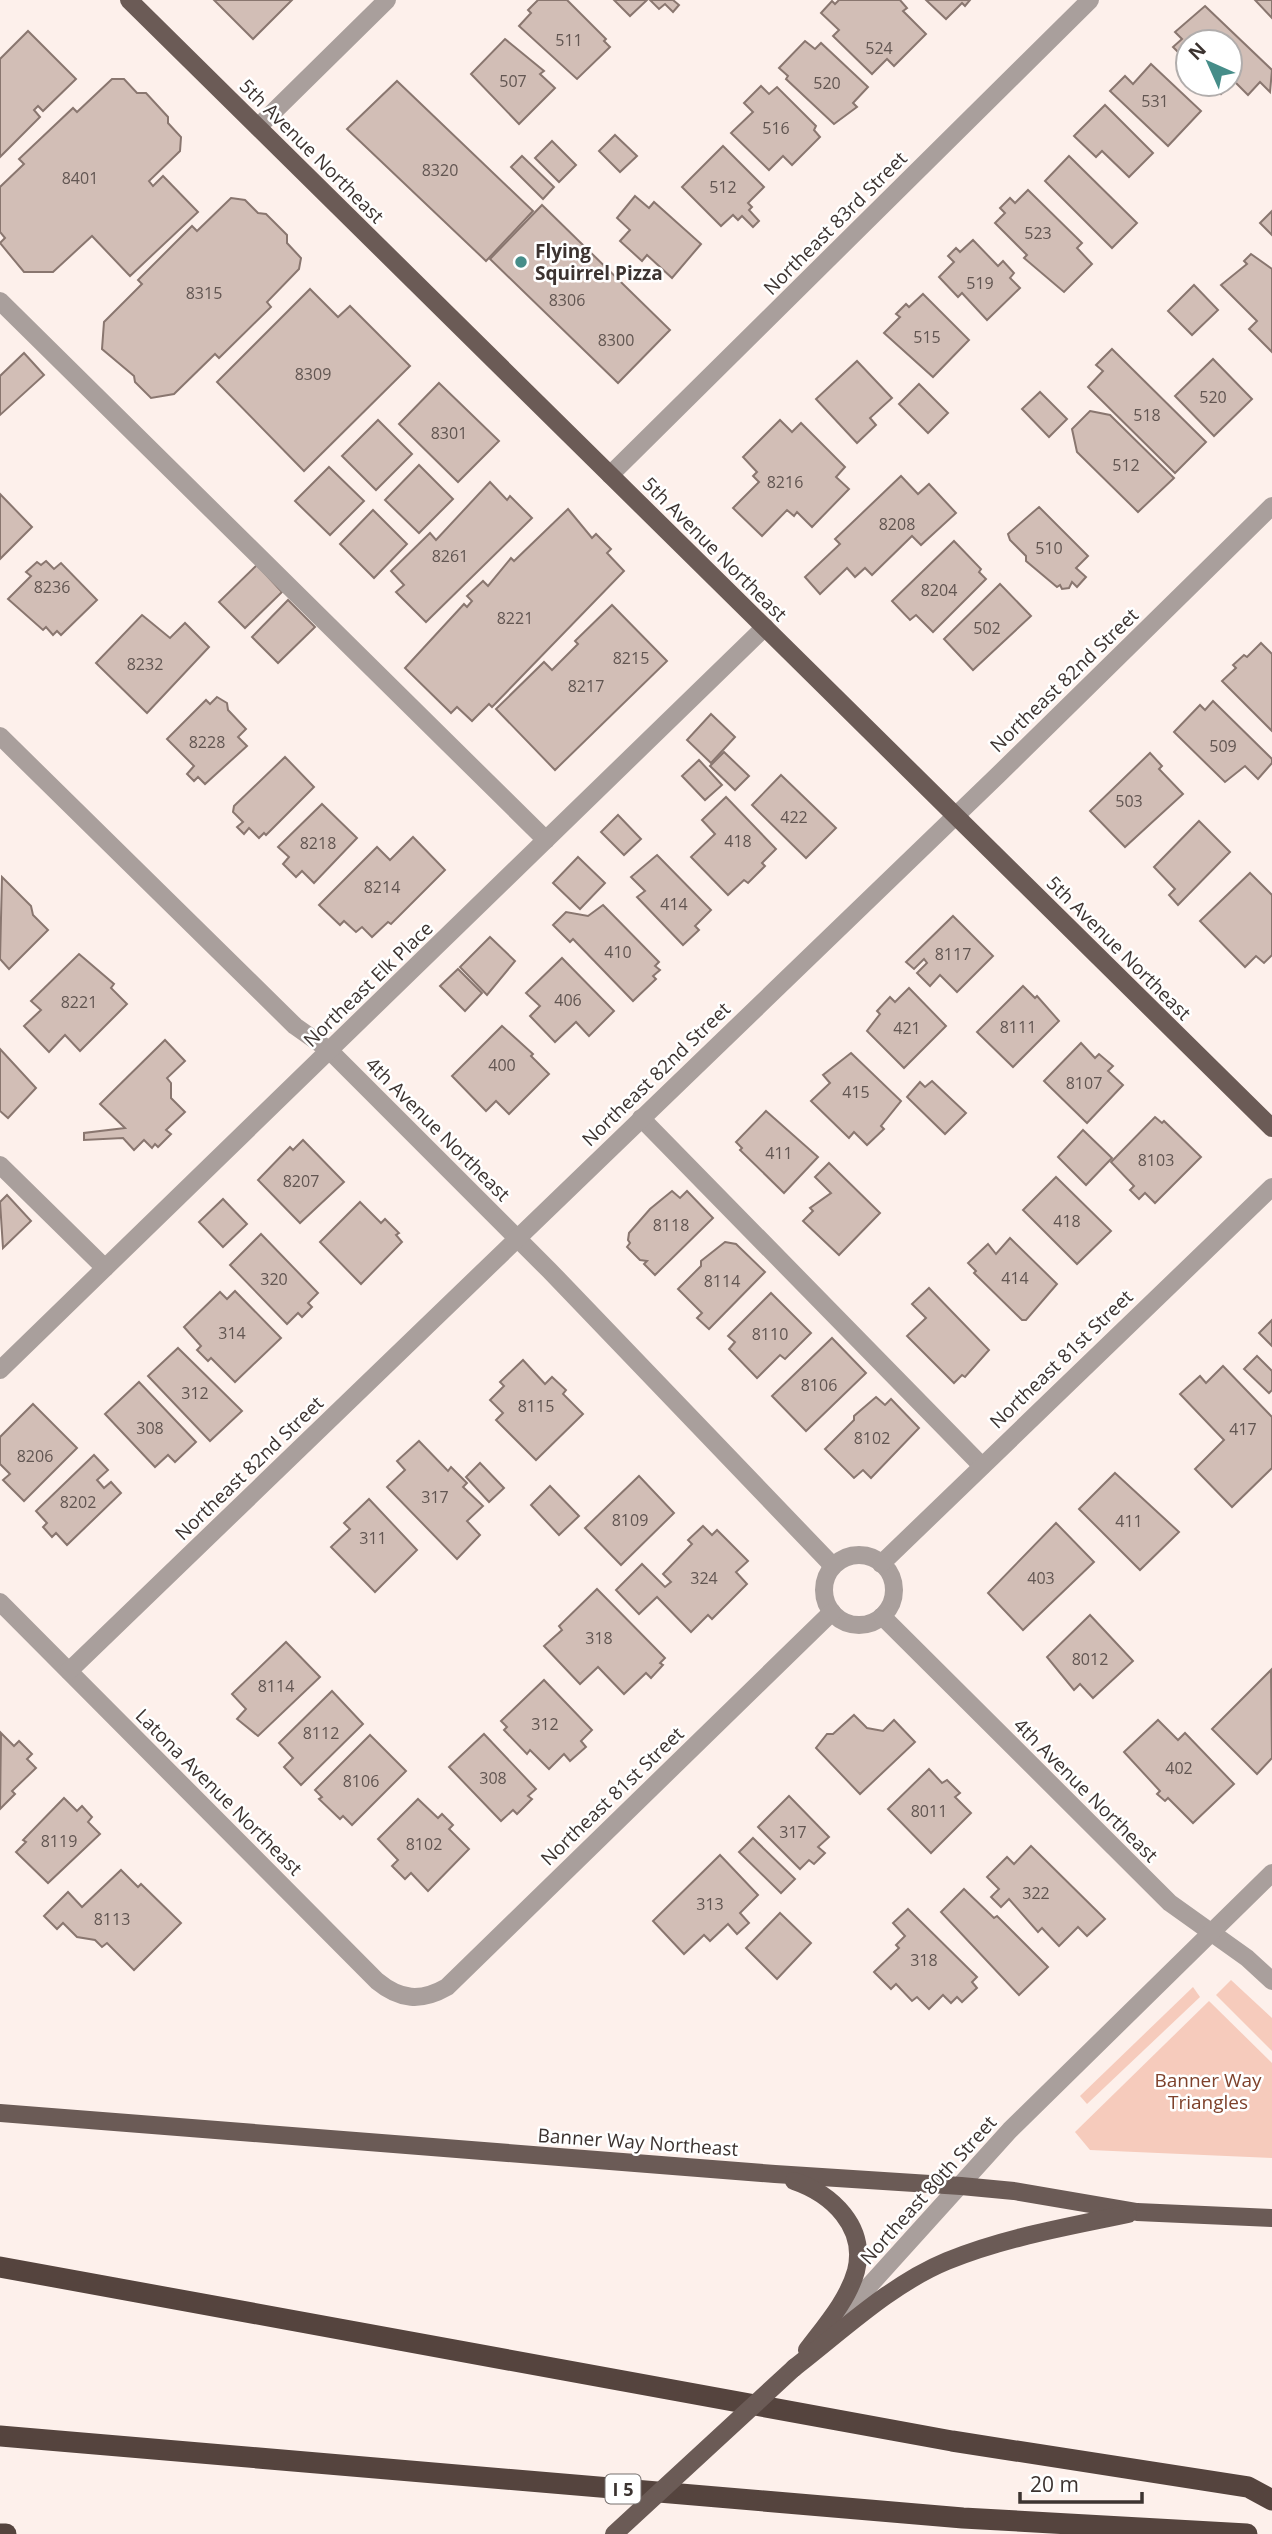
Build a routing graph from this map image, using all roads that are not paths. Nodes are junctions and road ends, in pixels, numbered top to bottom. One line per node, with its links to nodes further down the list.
1 (129, 0): 4 (main road, 5th Avenue Northeast)
2 (387, 0): 4 (street)
3 (1090, 0): 6 (street, Northeast 83rd Street)
4 (258, 127): 6 (main road, 5th Avenue Northeast)
5 (0, 301): 11 (street)
6 (610, 475): 8 (main road, 5th Avenue Northeast)
7 (1272, 506): 10 (street, Northeast 82nd Street)
8 (765, 627): 10 (main road, 5th Avenue Northeast); 11 (street, Northeast Elk Place)
9 (0, 736): 12 (street, 4th Avenue Northeast)
10 (955, 815): 13 (street, Northeast 82nd Street); 14 (main road, 5th Avenue Northeast)
11 (546, 840): 12 (street, Northeast Elk Place)
12 (329, 1050): 17 (street, 4th Avenue Northeast); 18 (street, Northeast Elk Place)
13 (641, 1118): 17 (street, Northeast 82nd Street); 20 (street)
14 (1272, 1128)
15 (0, 1165): 18 (street)
16 (1272, 1187): 20 (street, Northeast 81st Street)
17 (517, 1237): 22 (street, 4th Avenue Northeast); 26 (street, Northeast 82nd Street)
18 (105, 1268): 19 (street, Northeast Elk Place)
19 (0, 1370)
20 (982, 1466): 21 (street, Northeast 81st Street)
21 (881, 1564): 22 (street); 25 (street)
22 (834, 1566): 24 (street)
23 (0, 1602): 26 (street, Latona Avenue Northeast)
24 (832, 1612): 25 (street); 30 (street, Northeast 81st Street)
25 (882, 1616): 28 (street, 4th Avenue Northeast)
26 (69, 1671): 30 (street, Latona Avenue Northeast)
27 (1272, 1873): 28 (street, Northeast 80th Street)
28 (1211, 1932): 29 (street, 4th Avenue Northeast); 33 (street, Northeast 80th Street)
29 (1272, 1981)
30 (415, 2000)
31 (0, 2113): 32 (main road, Banner Way Northeast)
32 (775, 2174): 33 (main road, Banner Way Northeast); 37 (main road)
33 (961, 2186): 34 (main road, Banner Way Northeast); 37 (street, Northeast 80th Street)
34 (1137, 2212): 35 (main road, Banner Way Northeast); 37 (main road)
35 (1272, 2218)
36 (0, 2267): 39 (highway)
37 (794, 2368): 42 (main road, Northeast 80th Street, bridge)
38 (0, 2436): 43 (highway, I 5)
39 (1272, 2500)
40 (0, 2534): 41 (highway)
41 (6, 2534)
42 (614, 2534)
43 (1247, 2534)

